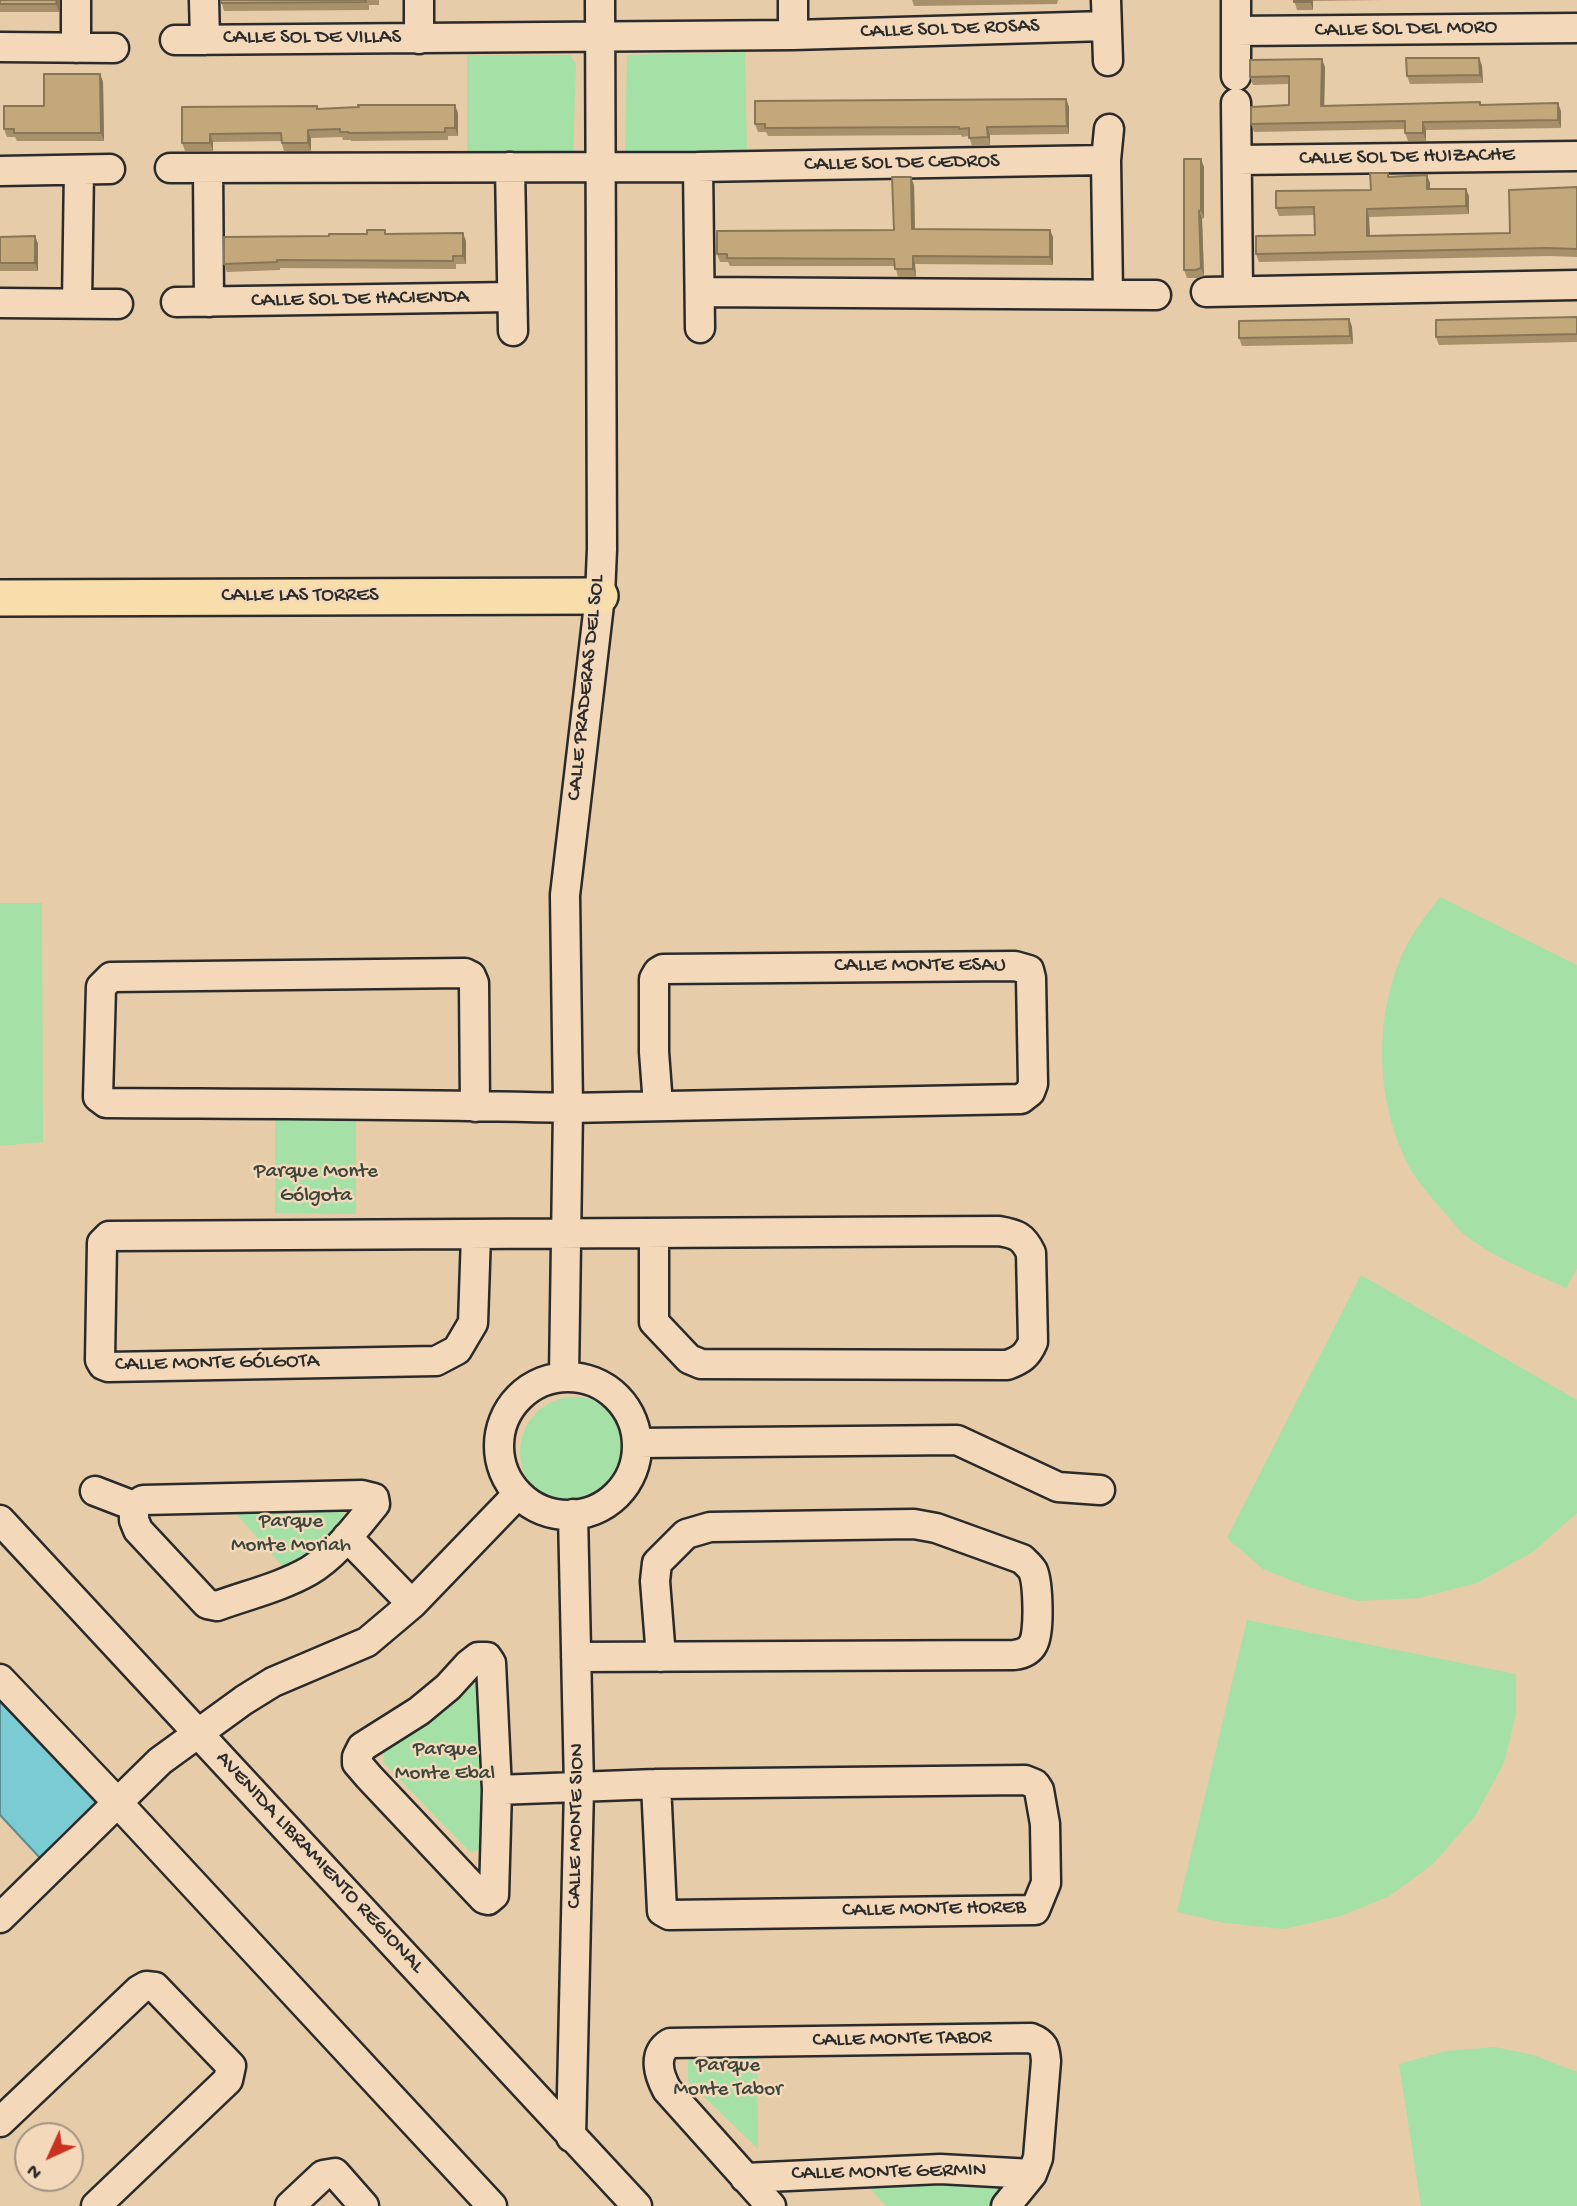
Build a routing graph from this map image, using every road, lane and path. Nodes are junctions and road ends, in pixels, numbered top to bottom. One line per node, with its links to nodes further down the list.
1 (76, 0): 16 (street)
2 (205, 0): 14 (street, CALLE SOL DE VILLAS)
3 (419, 0): 12 (street, CALLE SOL DE VILLAS)
4 (600, 0): 11 (street, CALLE PRADERAS DEL SOL)
5 (793, 0): 10 (street)
6 (1236, 0): 9 (street)
7 (1106, 13): 10 (street, CALLE SOL DE ROSAS); 18 (street, CALLE SOL DE ROSAS)
8 (1577, 28): 9 (street, CALLE SOL DEL MORO)
9 (1236, 31): 22 (street)
10 (793, 35): 11 (street, CALLE SOL DE ROSAS)
11 (600, 37): 12 (street, CALLE SOL DE VILLAS); 24 (street, CALLE PRADERAS DEL SOL)
12 (419, 39): 14 (street, CALLE SOL DE VILLAS)
13 (175, 40): 14 (street, CALLE SOL DE VILLAS)
14 (205, 40)
15 (0, 47): 16 (street)
16 (76, 48): 17 (street)
17 (114, 48)
18 (1108, 61)
19 (1109, 129): 21 (street)
20 (1577, 156): 22 (street, CALLE SOL DE HUIZACHE)
21 (1106, 160): 25 (street, CALLE SOL DE CEDROS); 35 (street)
22 (1237, 160): 32 (street)
23 (510, 167): 24 (street); 27 (street); 37 (street)
24 (601, 167): 25 (street, CALLE SOL DE CEDROS); 45 (street, CALLE PRADERAS DEL SOL)
25 (698, 167): 33 (street)
26 (170, 168): 27 (street)
27 (208, 168): 39 (street)
28 (110, 169): 29 (street)
29 (79, 170): 30 (street); 41 (street)
30 (0, 171)
31 (1577, 285): 32 (street)
32 (1237, 289): 34 (street)
33 (700, 292): 35 (street); 43 (street)
34 (1206, 292)
35 (1108, 294): 36 (street)
36 (1156, 295)
37 (512, 298): 39 (street, CALLE SOL DE HACIENDA); 44 (street)
38 (176, 302): 39 (street, CALLE SOL DE HACIENDA)
39 (209, 302)
40 (0, 303): 41 (street)
41 (77, 303): 42 (street)
42 (118, 304)
43 (700, 328)
44 (513, 331)
45 (600, 596): 46 (main road, CALLE LAS TORRES); 49 (street, CALLE PRADERAS DEL SOL)
46 (0, 598)
47 (658, 1105): 47 (street, CALLE MONTE ESAU); 49 (street, CALLE MONTE ESAU)
48 (475, 1107): 48 (street, CALLE MONTE ESAU); 49 (street, CALLE MONTE ESAU)
49 (568, 1108): 50 (street, CALLE PRADERAS DEL SOL)
50 (566, 1233): 51 (street, CALLE MONTE GÓLGOTA); 52 (street, CALLE MONTE GÓLGOTA); 53 (street, CALLE PRADERAS DEL SOL)
51 (654, 1233): 51 (street, CALLE MONTE GÓLGOTA)
52 (475, 1235): 52 (street, CALLE MONTE GÓLGOTA)
53 (564, 1376): 54 (street); 57 (street)
54 (637, 1443): 55 (street); 59 (street)
55 (1100, 1490)
56 (95, 1491): 58 (street)
57 (518, 1494): 59 (street); 62 (street)
58 (134, 1506): 61 (street); 61 (street)
59 (573, 1514): 63 (street, CALLE MONTE SION)
60 (0, 1520): 66 (street, AVENIDA LIBRAMIENTO REGIONAL)
61 (347, 1537): 62 (street)
62 (412, 1604): 66 (street)
63 (576, 1657): 64 (street); 68 (street, CALLE MONTE SION)
64 (661, 1657): 64 (street)
65 (0, 1679): 70 (street)
66 (199, 1732): 70 (street); 73 (street, AVENIDA LIBRAMIENTO REGIONAL)
67 (656, 1784): 67 (street, CALLE MONTE HOREB); 68 (street, CALLE MONTE HOREB)
68 (579, 1787): 69 (street, CALLE MONTE HOREB); 73 (street, CALLE MONTE SION)
69 (497, 1790): 69 (street)
70 (118, 1803): 71 (street); 79 (street)
71 (0, 1919)
72 (0, 2122): 76 (street)
73 (571, 2137): 80 (street, AVENIDA LIBRAMIENTO REGIONAL)
74 (1032, 2174): 75 (street, CALLE MONTE GERMIN); 75 (street, CALLE MONTE TABOR); 82 (street, CALLE MONTE TABOR)
75 (745, 2178): 81 (street, CALLE MONTE TABOR)
76 (96, 2206)
77 (290, 2206): 78 (street)
78 (364, 2206)
79 (492, 2206)
80 (637, 2206)
81 (771, 2206)
82 (1006, 2206)

